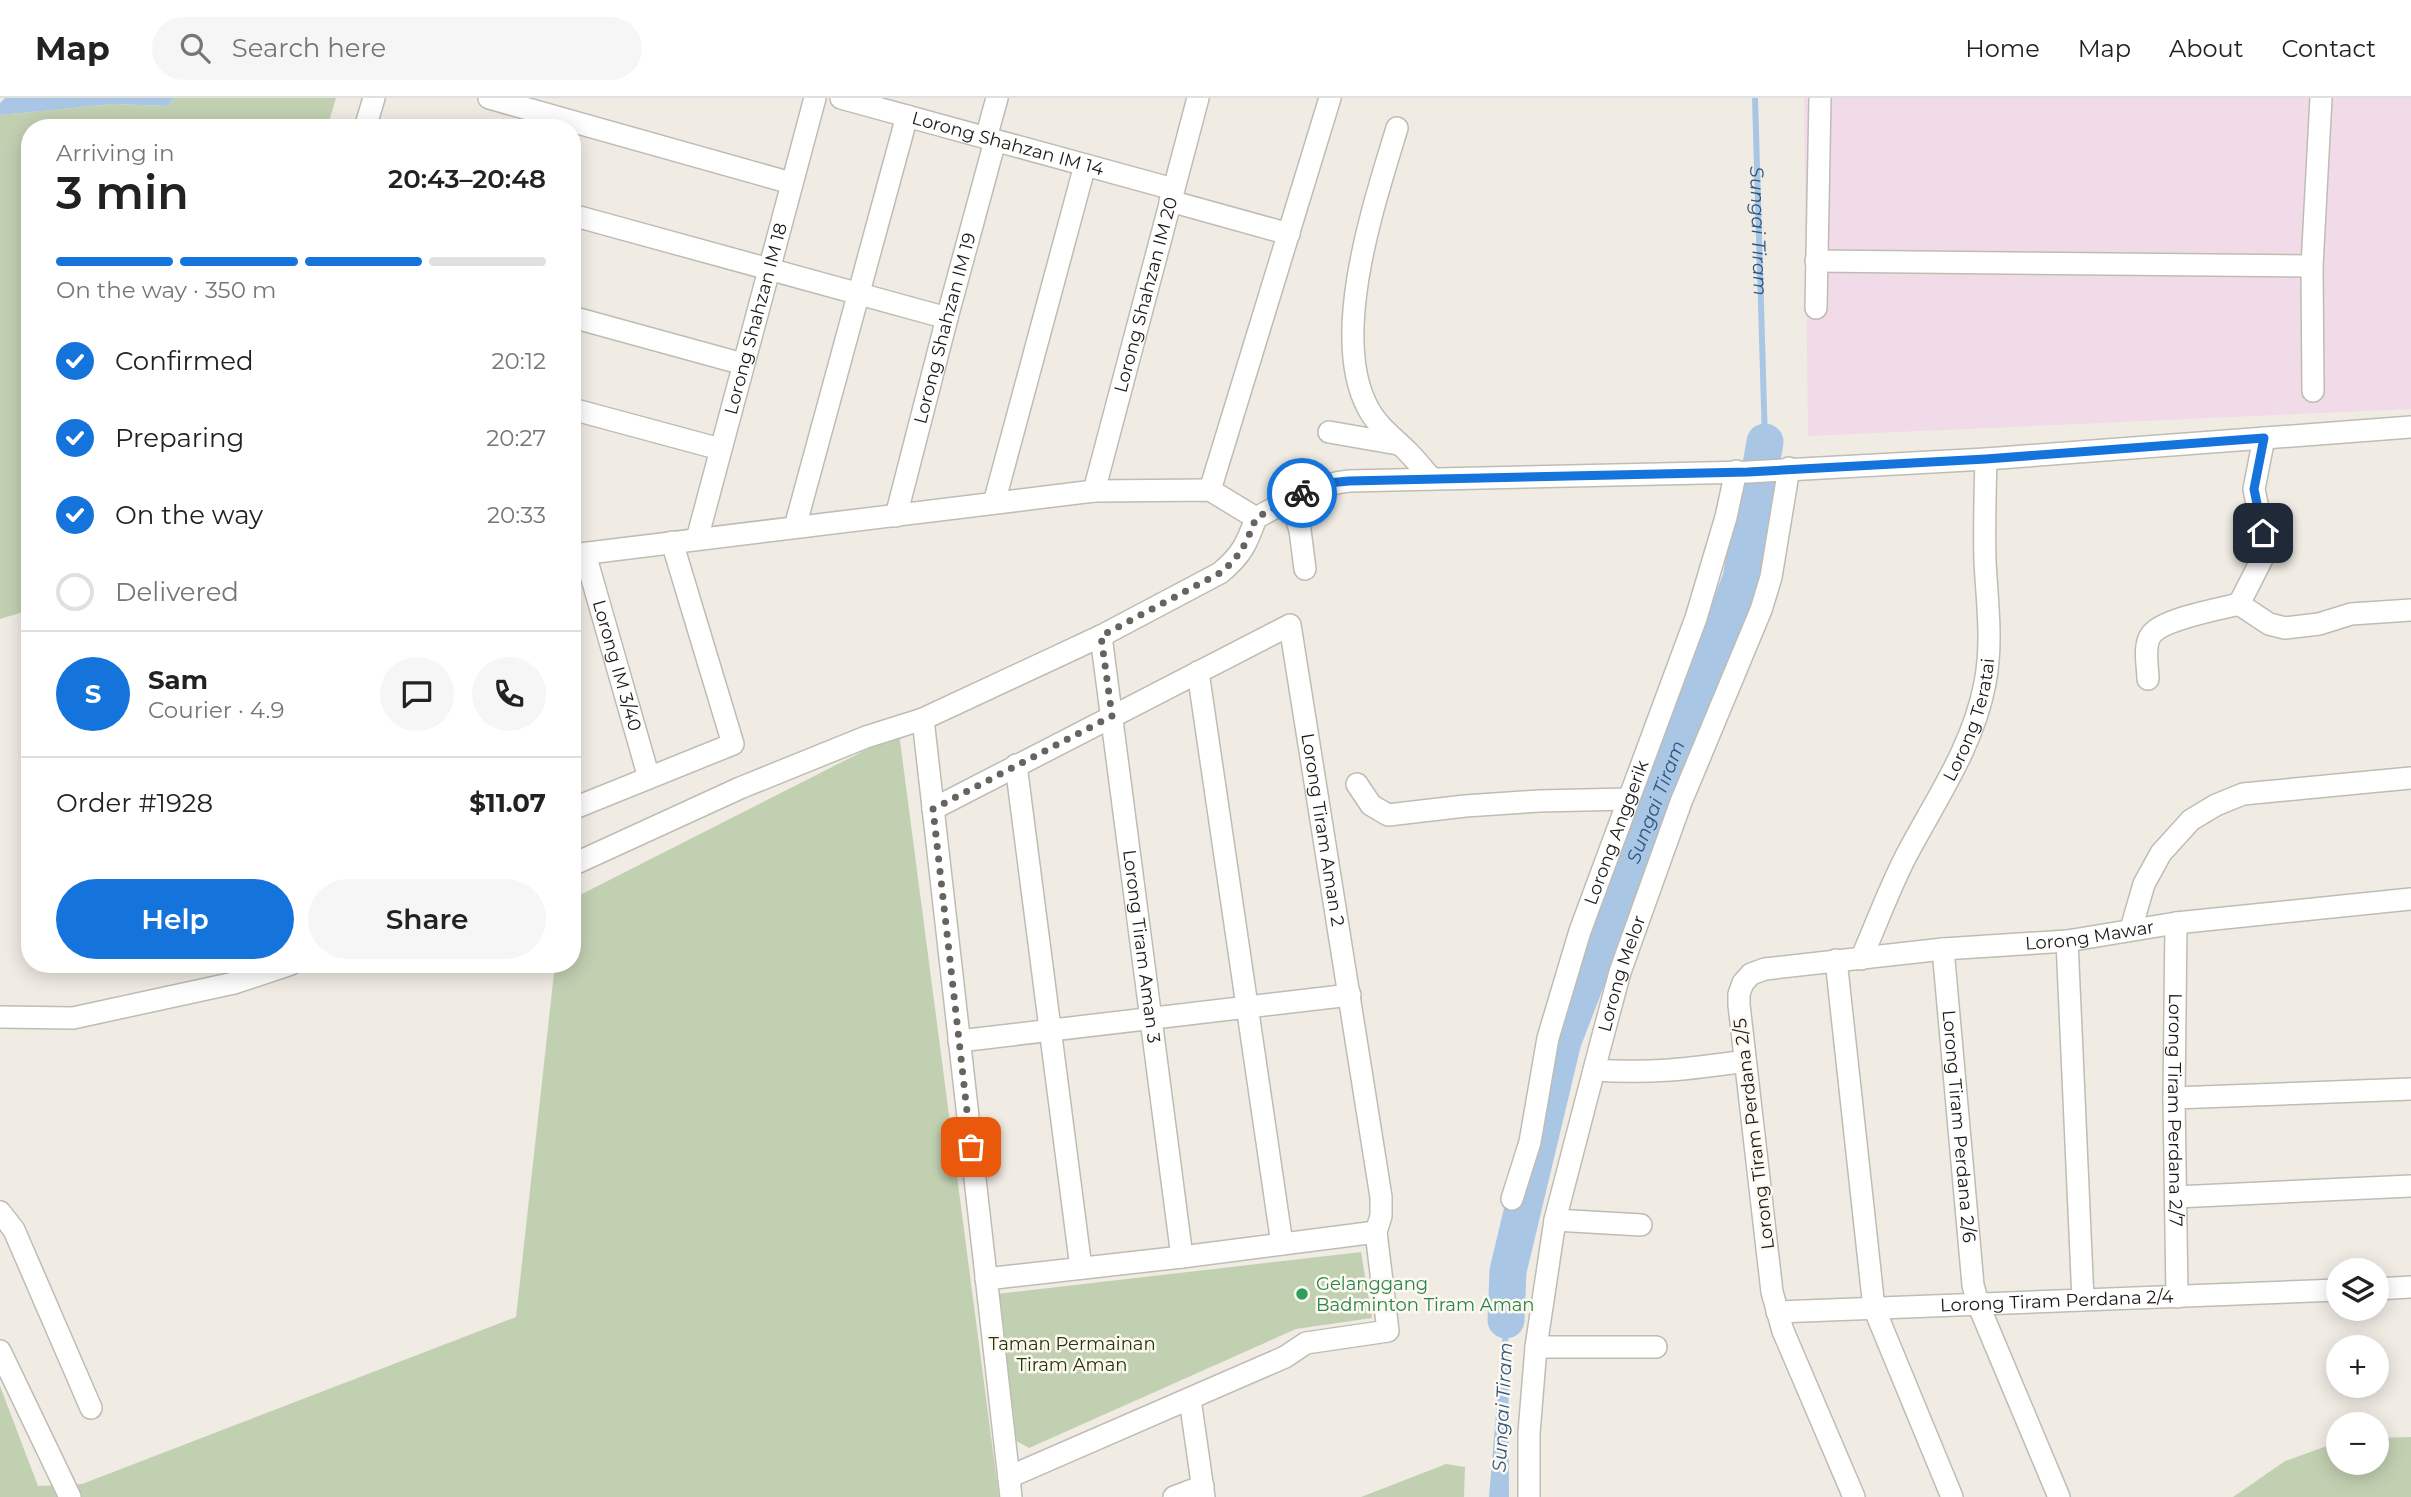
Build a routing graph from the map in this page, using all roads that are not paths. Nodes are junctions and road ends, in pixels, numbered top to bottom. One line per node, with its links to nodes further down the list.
1 (374, 98): 12 (street)
2 (489, 98): 10 (street)
3 (815, 98): 18 (street, Lorong Shahzan IM 18)
4 (842, 98): 11 (street, Lorong Shahzan IM 14)
5 (997, 98): 16 (street, Lorong Shahzan IM 19)
6 (1330, 98): 21 (street)
7 (1820, 98): 22 (street)
8 (2320, 98): 23 (street)
9 (1193, 99): 19 (street, Lorong Shahzan IM 20)
10 (553, 114): 13 (street)
11 (907, 116): 16 (street, Lorong Shahzan IM 14); 25 (street)
12 (368, 119)
13 (570, 119)
14 (581, 122): 18 (street)
15 (1397, 128): 35 (street)
16 (991, 139): 17 (street, Lorong Shahzan IM 14); 27 (street, Lorong Shahzan IM 19)
17 (1086, 165): 19 (street, Lorong Shahzan IM 14); 44 (street)
18 (791, 183): 24 (street, Lorong Shahzan IM 18)
19 (1172, 195): 21 (street, Lorong Shahzan IM 14); 42 (street, Lorong Shahzan IM 20)
20 (581, 218): 24 (street)
21 (1289, 234): 41 (street)
22 (1816, 261): 23 (street); 26 (street)
23 (2312, 266): 30 (street)
24 (767, 270): 25 (street); 29 (street, Lorong Shahzan IM 18)
25 (857, 295): 27 (street); 47 (street)
26 (1816, 308)
27 (947, 318): 45 (street, Lorong Shahzan IM 19)
28 (581, 319): 29 (street)
29 (743, 364): 36 (street, Lorong Shahzan IM 18)
30 (2314, 391)
31 (581, 411): 36 (street)
32 (2411, 427): 34 (street)
33 (1328, 432): 35 (street)
34 (2264, 438): 37 (street); 53 (street)
35 (1398, 444): 40 (street)
36 (720, 449): 48 (street, Lorong Shahzan IM 18)
37 (1986, 459): 38 (street); 73 (street, Lorong Teratai)
38 (1782, 469): 39 (street); 84 (street, Lorong Melor)
39 (1742, 472): 40 (street); 64 (street, Lorong Anggerik)
40 (1432, 480): 43 (street)
41 (1210, 490): 42 (street); 46 (street)
42 (1094, 491): 44 (street)
43 (1290, 500): 46 (street); 52 (street)
44 (994, 503): 45 (street)
45 (896, 516): 47 (street)
46 (1256, 518): 55 (street)
47 (794, 527): 48 (street)
48 (697, 539): 49 (street)
49 (672, 542): 50 (street); 61 (street)
50 (581, 554)
51 (581, 563): 61 (street, Lorong IM 3/40)
52 (1305, 569)
53 (2239, 604): 54 (street); 57 (street)
54 (2411, 610)
55 (1101, 636): 58 (street, Lorong Tiram Aman 3); 59 (street)
56 (1198, 672): 58 (street, Lorong Tiram Aman 2); 77 (street, Lorong Tiram Aman 2); 78 (street)
57 (2148, 679)
58 (1112, 716): 60 (street, Lorong Tiram Aman 2); 80 (street, Lorong Tiram Aman 3)
59 (923, 719): 66 (street); 67 (street)
60 (1016, 765): 66 (street, Lorong Tiram Aman 2); 81 (street)
61 (649, 778): 65 (street)
62 (2411, 778): 70 (street)
63 (1357, 784): 64 (street)
64 (1628, 799): 89 (street, Lorong Anggerik)
65 (581, 805)
66 (933, 809): 82 (street)
67 (581, 861)
68 (2411, 899): 69 (street, Lorong Mawar)
69 (2176, 923): 70 (street, Lorong Mawar); 86 (street, Lorong Tiram Perdana 2/7)
70 (2131, 929): 71 (street, Lorong Mawar)
71 (2067, 941): 72 (street, Lorong Mawar); 102 (street)
72 (1943, 948): 73 (street, Lorong Mawar); 103 (street, Lorong Tiram Perdana 2/6)
73 (1861, 959): 74 (street, Lorong Mawar)
74 (1836, 960): 75 (street, Lorong Mawar); 104 (street)
75 (1765, 968): 83 (street, Lorong Tiram Perdana 2/5)
76 (262, 973): 79 (street)
77 (1350, 995): 78 (street); 93 (street, Lorong Tiram Aman 2)
78 (1247, 1008): 80 (street); 94 (street)
79 (0, 1017)
80 (1151, 1020): 81 (street); 95 (street, Lorong Tiram Aman 3)
81 (1050, 1030): 82 (street); 96 (street)
82 (959, 1041): 97 (street)
83 (1745, 1061): 84 (street); 105 (street, Lorong Tiram Perdana 2/5)
84 (1594, 1070): 91 (street, Lorong Melor)
85 (2411, 1088): 86 (street)
86 (2174, 1098): 88 (street, Lorong Tiram Perdana 2/7)
87 (2411, 1186): 88 (street)
88 (2176, 1197): 101 (street, Lorong Tiram Perdana 2/7)
89 (1512, 1199)
90 (0, 1212): 110 (street)
91 (1555, 1220): 92 (street); 106 (street, Lorong Melor)
92 (1641, 1225)
93 (1376, 1232): 94 (street); 109 (street, Lorong Tiram Aman 2)
94 (1282, 1244): 95 (street)
95 (1182, 1257): 96 (street)
96 (1081, 1268): 97 (street)
97 (986, 1279): 111 (street)
98 (2411, 1287): 99 (street)
99 (2389, 1288)
100 (2326, 1291): 101 (street, Lorong Tiram Perdana 2/4)
101 (2177, 1297): 102 (street, Lorong Tiram Perdana 2/4)
102 (2083, 1300): 103 (street, Lorong Tiram Perdana 2/4)
103 (1978, 1304): 104 (street, Lorong Tiram Perdana 2/4); 118 (street, Lorong Tiram Perdana 2/6)
104 (1874, 1308): 105 (street, Lorong Tiram Perdana 2/4); 117 (street)
105 (1777, 1312): 116 (street, Lorong Tiram Perdana 2/5)
106 (1536, 1347): 107 (street); 115 (street, Lorong Melor)
107 (1656, 1347)
108 (0, 1352): 113 (street)
109 (1190, 1399): 111 (street); 112 (street)
110 (91, 1408)
111 (1010, 1487)
112 (1203, 1491): 114 (street)
113 (70, 1497)
114 (1174, 1497)
115 (1529, 1497)
116 (1854, 1497)
117 (1952, 1497)
118 (2059, 1497)

